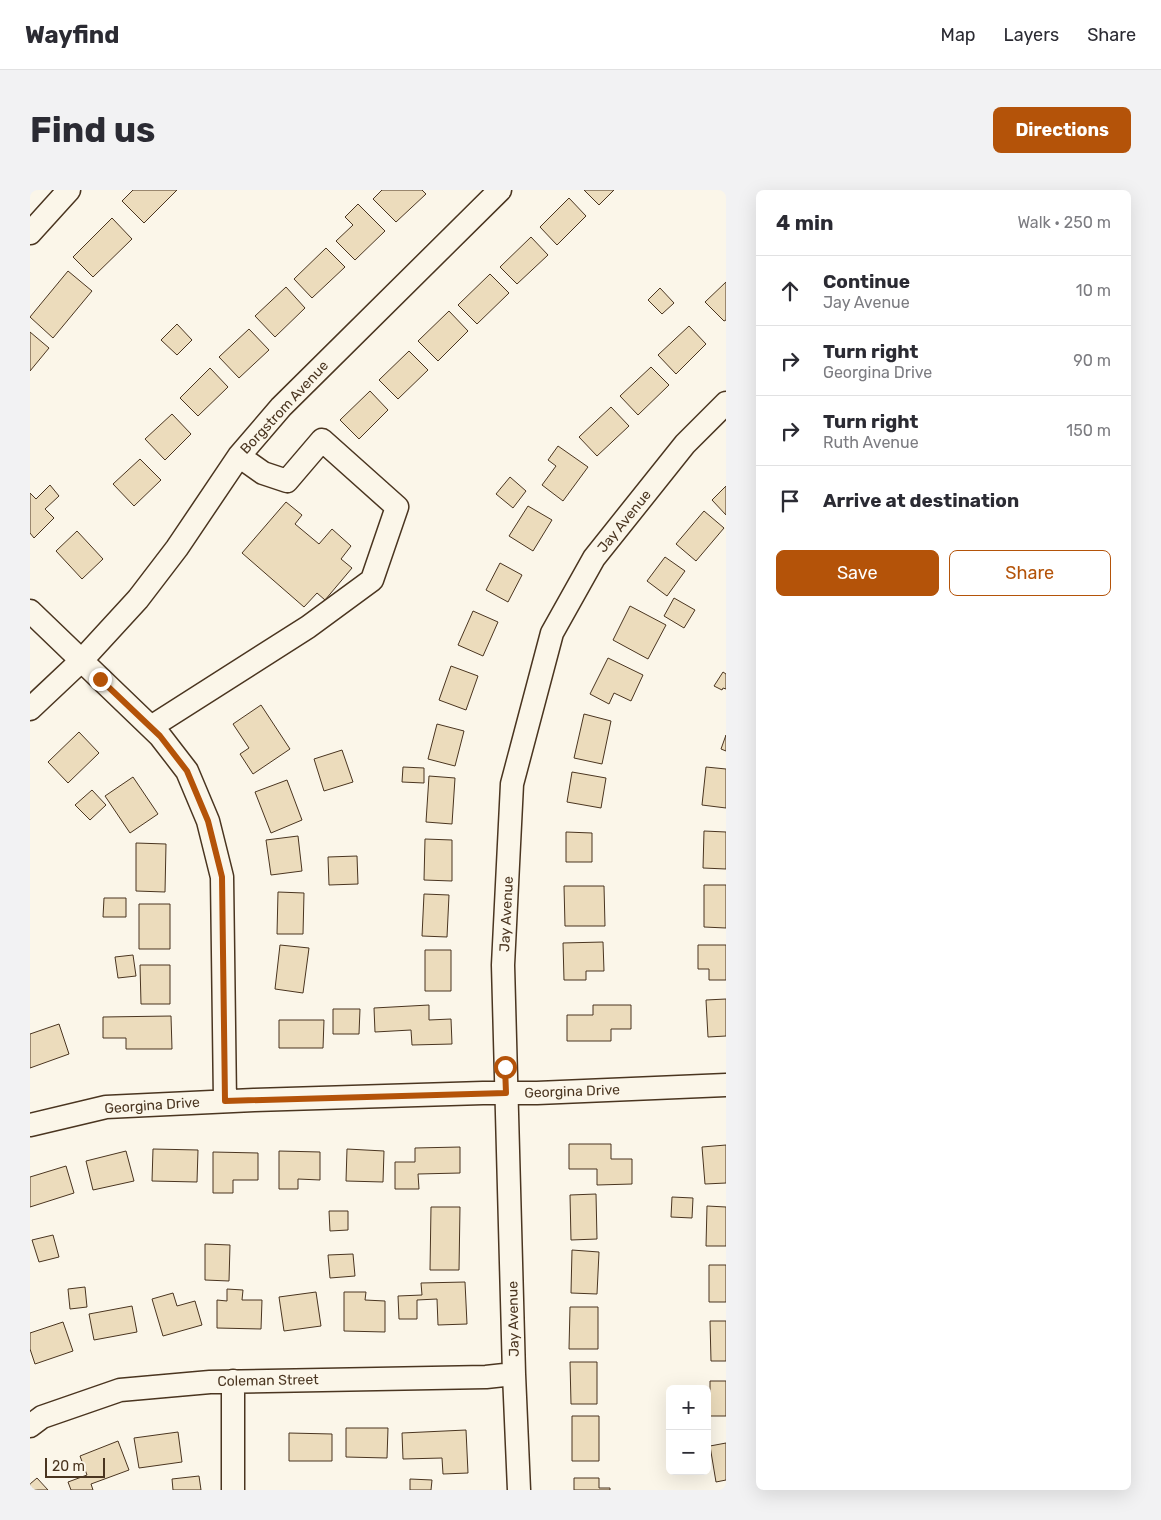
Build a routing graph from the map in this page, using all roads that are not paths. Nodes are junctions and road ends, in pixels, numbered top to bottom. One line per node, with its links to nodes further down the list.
1 (69, 190): 3 (street)
2 (500, 190): 5 (street, Borgstrom Avenue)
3 (30, 232)
4 (726, 403): 11 (street, Jay Avenue)
5 (239, 456): 7 (street, Borgstrom Avenue); 9 (street)
6 (30, 611): 7 (street)
7 (82, 660): 8 (street, Borgstrom Avenue); 9 (street)
8 (30, 709)
9 (151, 727): 12 (street)
10 (726, 1085): 11 (street, Georgina Drive)
11 (506, 1093): 12 (street, Georgina Drive); 14 (street, Jay Avenue)
12 (225, 1101): 13 (street, Georgina Drive)
13 (30, 1125)
14 (514, 1374): 15 (street, Coleman Street); 18 (street, Jay Avenue)
15 (233, 1381): 16 (street, Coleman Street); 17 (street)
16 (30, 1426)
17 (233, 1490)
18 (519, 1490)

